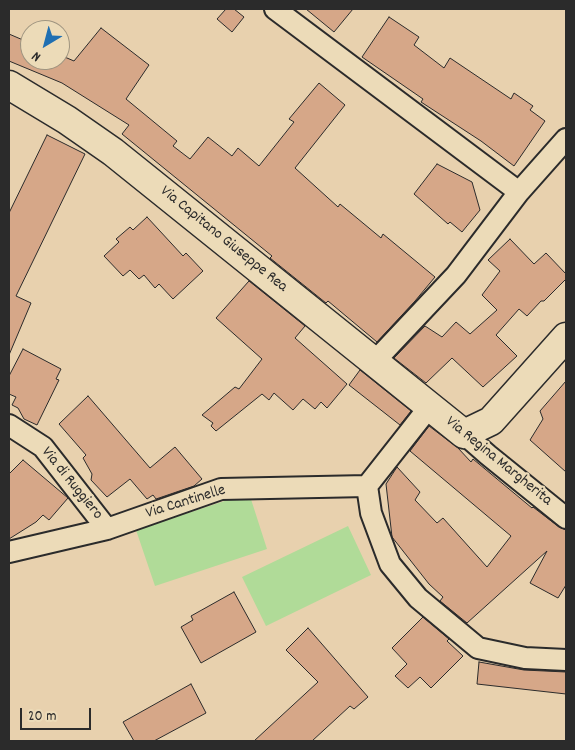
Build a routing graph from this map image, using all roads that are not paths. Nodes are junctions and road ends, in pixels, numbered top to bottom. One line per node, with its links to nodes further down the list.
1 (275, 9): 4 (street)
2 (9, 85): 6 (street, Via Capitano Giuseppe Rea)
3 (566, 139): 4 (street)
4 (519, 192): 6 (street)
5 (566, 337): 9 (street)
6 (375, 362): 7 (street, Via Capitano Giuseppe Rea)
7 (430, 406): 9 (street, Via Regina Margherita); 10 (street)
8 (9, 425): 12 (street, Via di Ruggiero)
9 (464, 434): 11 (street, Via Regina Margherita)
10 (368, 486): 12 (street, Via Cantinelle); 14 (street)
11 (566, 518)
12 (106, 529): 13 (street, Via Cantinelle)
13 (9, 552)
14 (566, 660)

